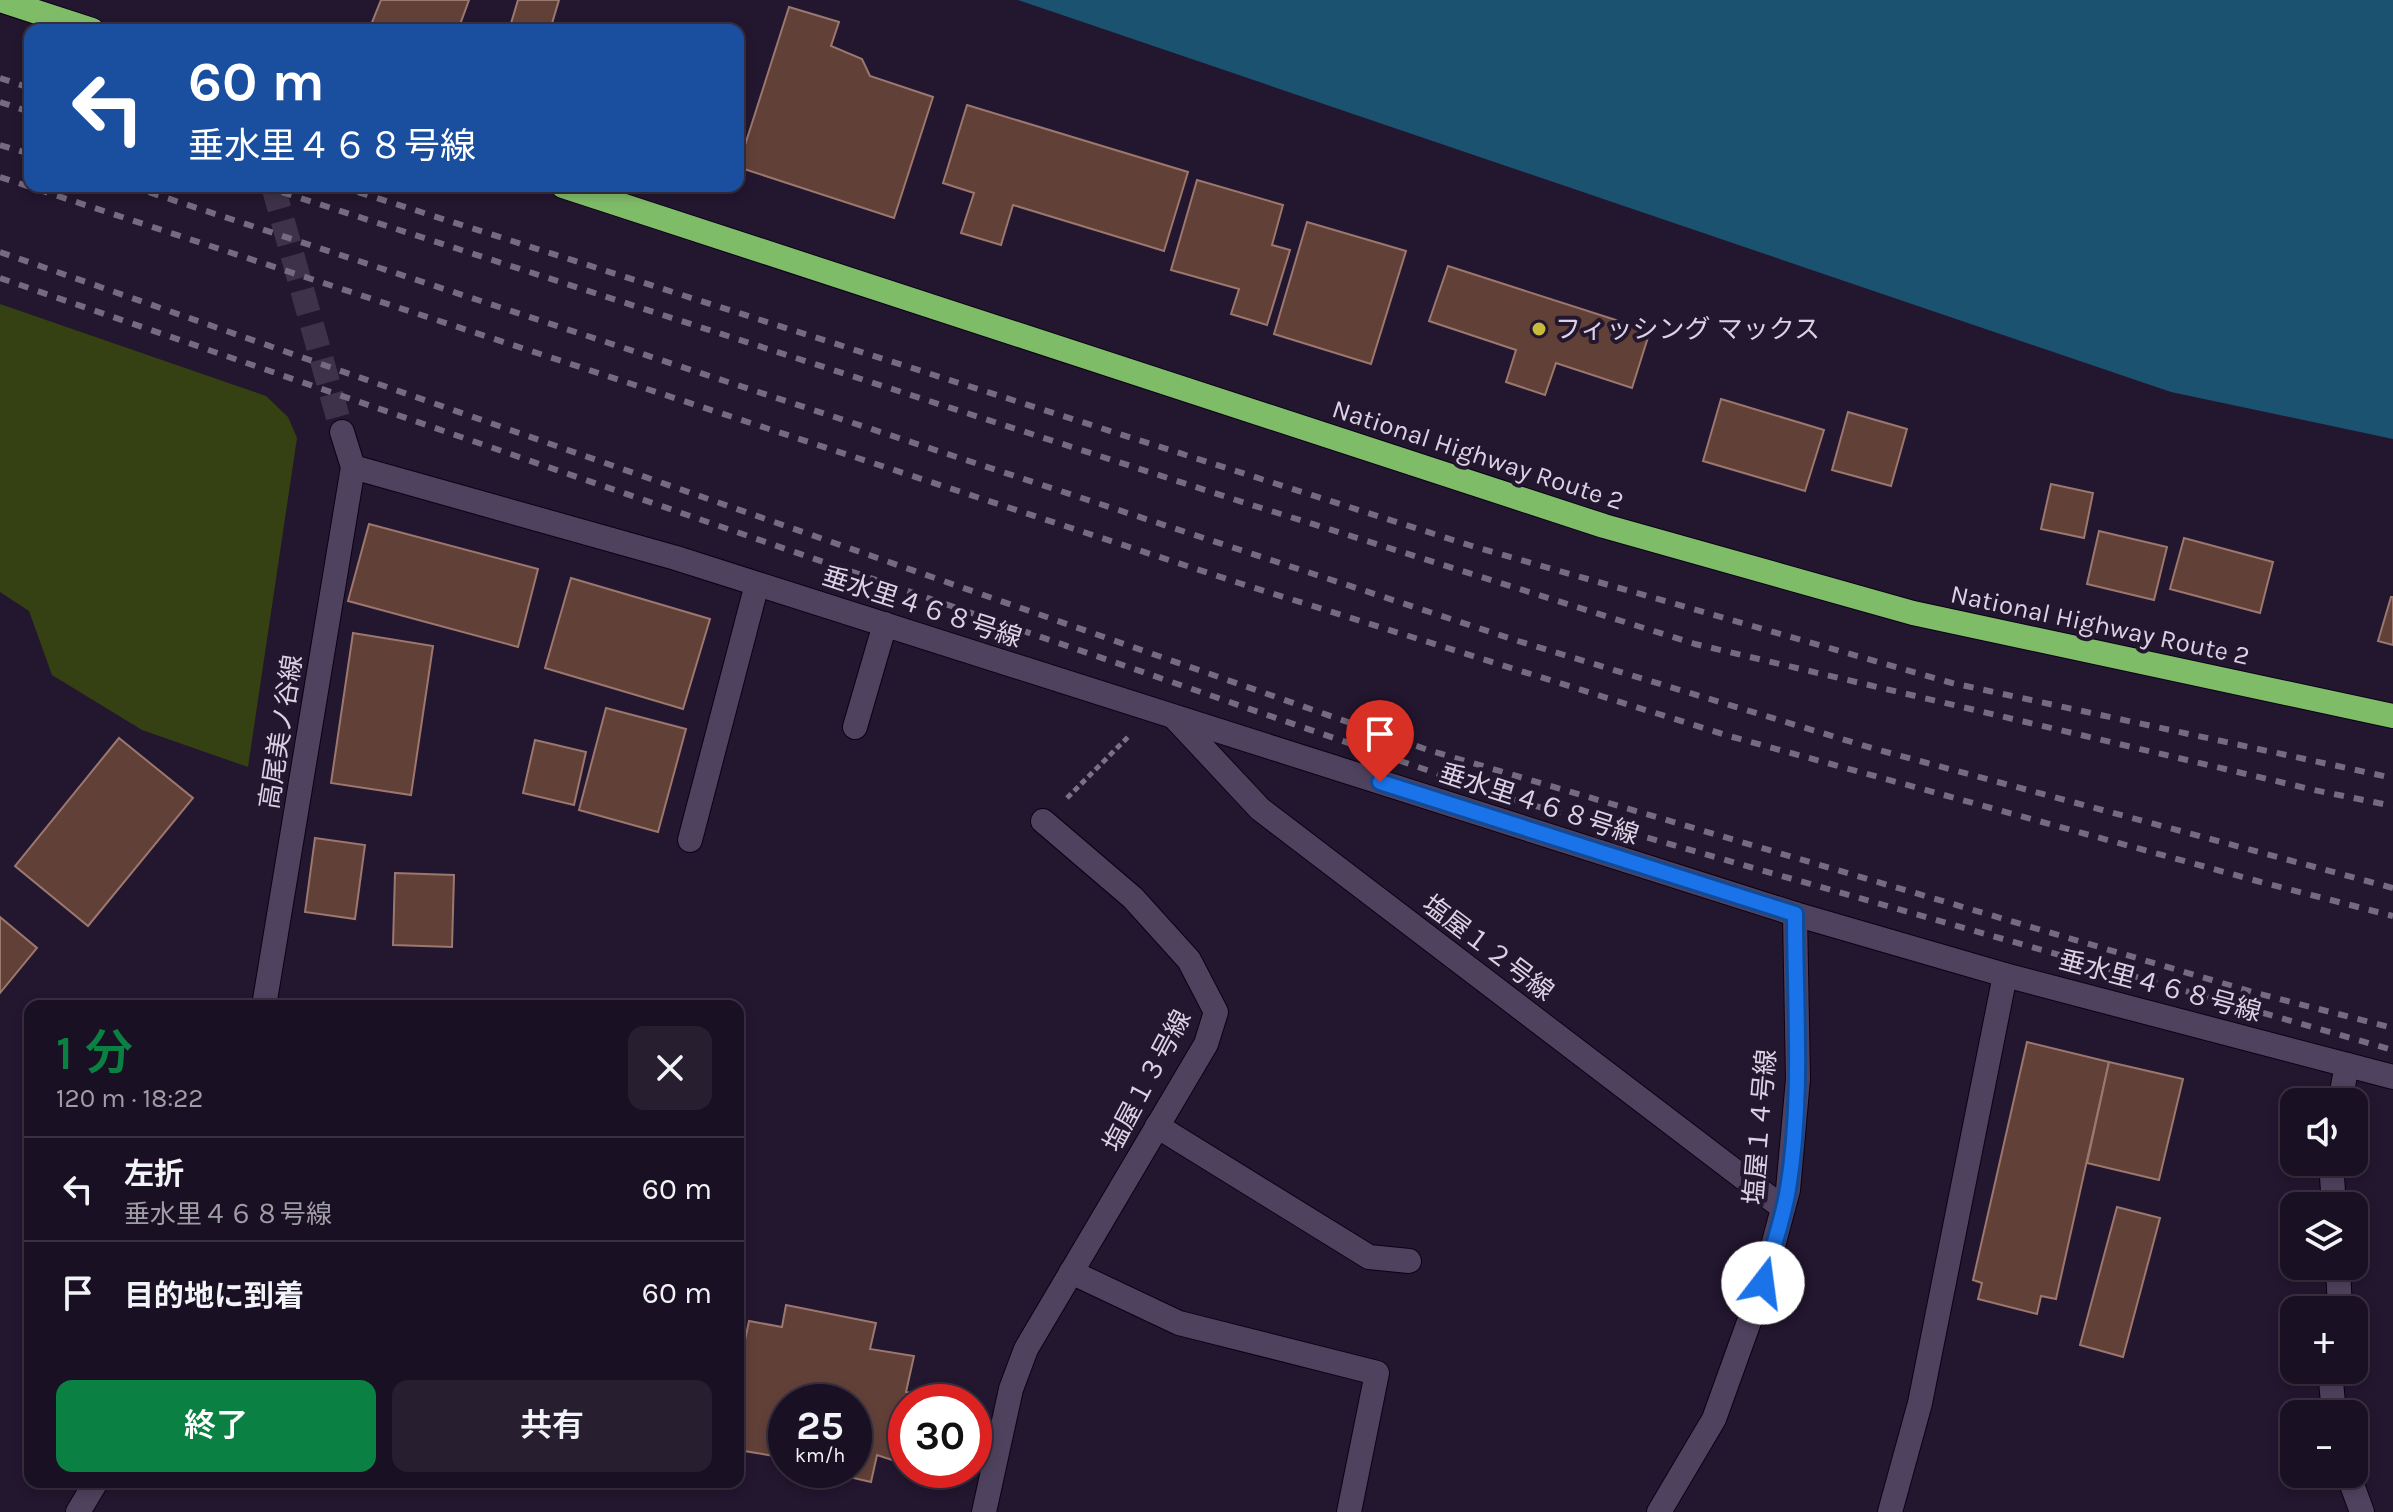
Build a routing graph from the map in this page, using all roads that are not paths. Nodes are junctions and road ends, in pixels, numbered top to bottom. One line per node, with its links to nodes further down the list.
1 (0, 0): 2 (highway)
2 (74, 24)
3 (581, 192): 9 (highway, National Highway Route 2)
4 (342, 432): 5 (street)
5 (353, 467): 6 (street, 垂水里４６８号線); 15 (street, 高尾美ノ谷線)
6 (757, 584): 7 (street, 垂水里４６８号線); 12 (street)
7 (885, 624): 8 (street, 垂水里４６８号線); 10 (street)
8 (1164, 714): 13 (street, 垂水里４６８号線); 20 (street, 塩屋１２号線)
9 (2393, 716)
10 (855, 727)
11 (1043, 821): 19 (street, 塩屋１３号線)
12 (690, 840)
13 (1795, 914): 14 (street, 垂水里４６８号線); 20 (street, 塩屋１４号線)
14 (2005, 975): 16 (street, 垂水里４６８号線); 29 (street)
15 (265, 1000)
16 (2347, 1065): 17 (street, 垂水里４６８号線); 18 (street)
17 (2393, 1077)
18 (2343, 1088)
19 (1157, 1126): 21 (street); 22 (street, 塩屋１３号線)
20 (1783, 1208): 28 (street, 塩屋１４号線)
21 (1409, 1261)
22 (1071, 1272): 26 (street, 塩屋１３号線); 27 (street)
23 (92, 1488): 25 (street)
24 (2353, 1488): 30 (street)
25 (78, 1512)
26 (984, 1512)
27 (1349, 1512)
28 (1659, 1512)
29 (1890, 1512)
30 (2362, 1512)

